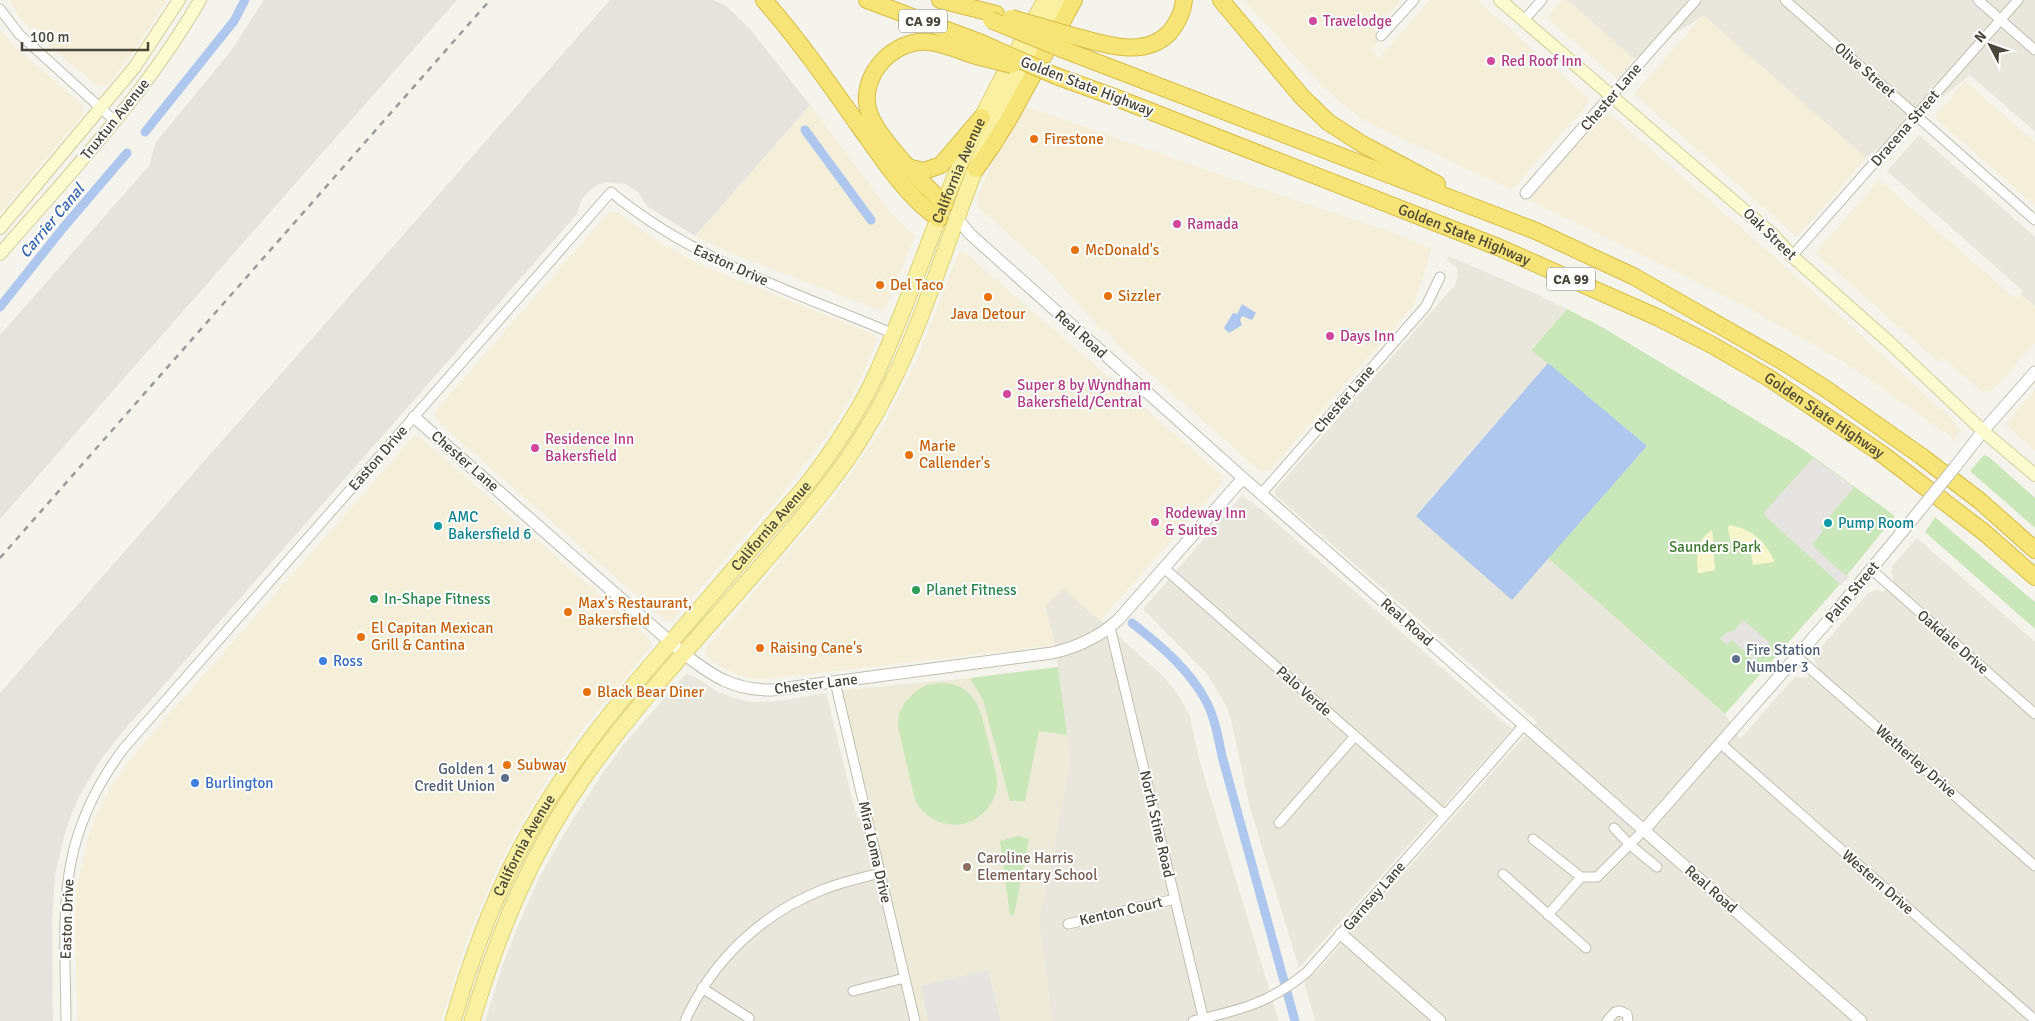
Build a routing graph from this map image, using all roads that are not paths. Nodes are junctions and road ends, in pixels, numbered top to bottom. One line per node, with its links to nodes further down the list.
1 (178, 0): 25 (main road, Truxtun Avenue)
2 (200, 0): 28 (main road, Truxtun Avenue)
3 (764, 0): 32 (highway)
4 (867, 0): 22 (highway, CA 99)
5 (940, 0): 21 (highway, bridge)
6 (1045, 0): 27 (main road, California Avenue)
7 (1184, 0): 21 (highway)
8 (1221, 0): 34 (highway)
9 (1414, 0): 20 (street)
10 (1500, 0): 19 (main road, Oak Street)
11 (1542, 0): 19 (street)
12 (1696, 0): 24 (street, Chester Lane)
13 (1785, 0): 26 (street, Olive Street)
14 (1978, 0): 18 (street)
15 (2018, 0): 18 (street, Dracena Street)
16 (1069, 1): 30 (highway)
17 (0, 9): 25 (street)
18 (2000, 20): 23 (street); 26 (street, Dracena Street)
19 (1524, 21): 24 (main road, Oak Street)
20 (1381, 36)
21 (1064, 42): 34 (highway, Golden State Highway / CA 99)
22 (977, 49): 29 (highway); 55 (highway, Golden State Highway / CA 99, bridge)
23 (2035, 50)
24 (1611, 96): 31 (street, Chester Lane); 38 (main road, Oak Street)
25 (101, 108): 28 (street); 36 (main road, Truxtun Avenue)
26 (1916, 116): 35 (street, Olive Street); 38 (street, Dracena Street)
27 (982, 117): 29 (highway); 32 (main road, California Avenue)
28 (115, 121): 37 (main road, Truxtun Avenue)
29 (911, 168): 32 (highway)
30 (976, 169): 33 (main road, California Avenue)
31 (1526, 193)
32 (942, 211): 33 (main road); 40 (main road, California Avenue)
33 (957, 218): 44 (main road, California Avenue); 49 (street, Real Road)
34 (1501, 218): 52 (highway, Golden State Highway / CA 99)
35 (2035, 220)
36 (0, 228)
37 (0, 254)
38 (1792, 256): 45 (main road, Oak Street)
39 (1440, 278): 50 (street, Chester Lane)
40 (894, 334): 42 (main road, California Avenue); 43 (street, Easton Drive); 44 (main road)
41 (2035, 372): 45 (street, Palm Street)
42 (862, 402): 46 (main road, California Avenue); 47 (main road)
43 (414, 416): 57 (street, Chester Lane); 89 (street, Easton Drive)
44 (874, 418): 47 (main road, California Avenue)
45 (1984, 431): 48 (main road, Oak Street); 54 (street, Palm Street, bridge)
46 (823, 463): 51 (main road); 57 (main road, California Avenue)
47 (844, 464): 51 (main road, California Avenue)
48 (2035, 475)
49 (1243, 478): 50 (street, Real Road); 53 (street, Chester Lane)
50 (1260, 494): 62 (street, Real Road)
51 (793, 528): 58 (main road, California Avenue)
52 (2035, 550)
53 (1164, 568): 56 (street, Chester Lane); 63 (street, Palo Verde)
54 (1872, 570): 59 (street, Palm Street); 61 (street, Oakdale Drive)
55 (2035, 577)
56 (1110, 627): 60 (street, Chester Lane); 78 (street, North Stine Road)
57 (671, 642): 58 (street, Chester Lane); 68 (main road, California Avenue)
58 (684, 654): 60 (street, Chester Lane); 72 (main road, California Avenue)
59 (1797, 657): 64 (street, Palm Street); 73 (street, Wetherley Drive)
60 (835, 682): 75 (street, Mira Loma Drive)
61 (2035, 714)
62 (1524, 725): 65 (street, Garnsey Lane); 69 (street, Real Road)
63 (1355, 736): 65 (street, Palo Verde); 66 (street)
64 (1720, 743): 69 (street, Palm Street); 88 (street, Western Drive)
65 (1445, 815): 81 (street, Garnsey Lane)
66 (1279, 823)
67 (1614, 828): 71 (street)
68 (531, 829): 72 (main road); 90 (main road, California Avenue)
69 (1644, 830): 71 (street); 98 (street, Real Road)
70 (1533, 839): 77 (street)
71 (1629, 844): 74 (street); 77 (street)
72 (538, 854): 91 (main road, California Avenue)
73 (2035, 866)
74 (1657, 867)
75 (880, 873): 83 (street, Mira Loma Drive); 84 (street)
76 (1503, 874): 79 (street)
77 (1581, 877): 79 (street)
78 (1175, 899): 80 (street, Kenton Court); 87 (street, North Stine Road)
79 (1548, 915): 82 (street)
80 (1068, 924)
81 (1341, 934): 87 (street, Garnsey Lane); 95 (street)
82 (1586, 948)
83 (905, 978): 85 (street); 93 (street, Mira Loma Drive)
84 (702, 988): 86 (street); 92 (street)
85 (853, 991)
86 (748, 1018)
87 (1204, 1020): 94 (street, Garnsey Lane)
88 (2035, 1020)
89 (66, 1021)
90 (453, 1021)
91 (472, 1021)
92 (685, 1021)
93 (915, 1021)
94 (1193, 1021)
95 (1440, 1021)
96 (1607, 1021): 97 (street)
97 (1628, 1021)
98 (1861, 1021)

